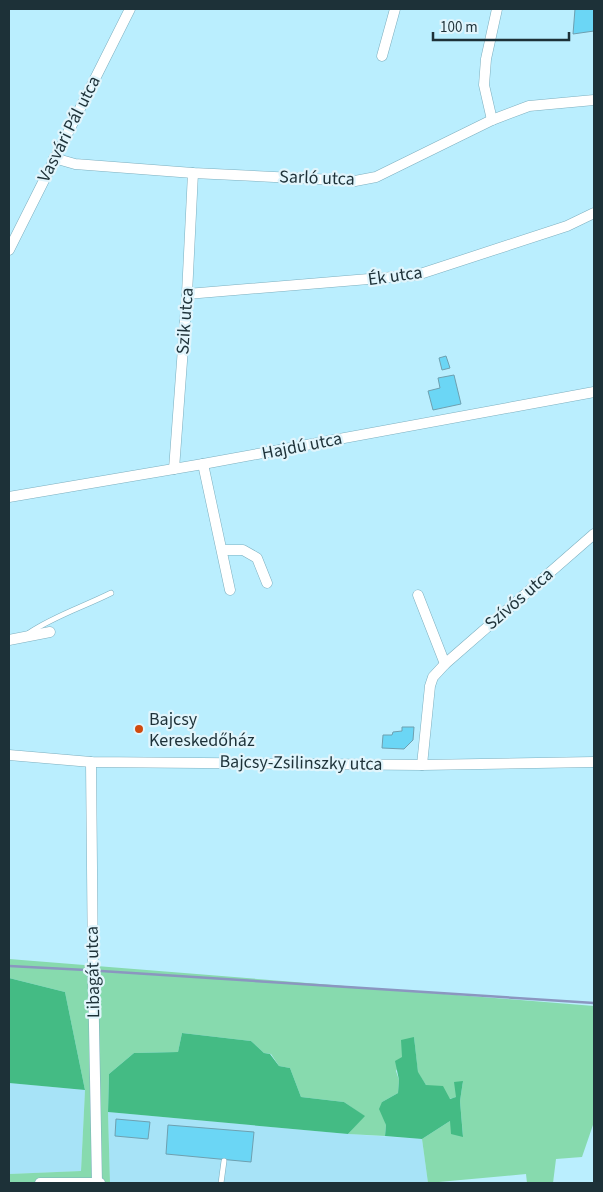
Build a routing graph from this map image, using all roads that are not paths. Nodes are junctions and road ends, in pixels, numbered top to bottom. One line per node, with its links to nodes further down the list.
1 (130, 9): 7 (street, Vasvári Pál utca)
2 (395, 9): 4 (street)
3 (497, 9): 6 (street)
4 (382, 56)
5 (594, 100): 6 (street, Sarló utca)
6 (492, 120): 8 (street, Sarló utca)
7 (54, 158): 8 (street, Sarló utca); 10 (street, Vasvári Pál utca)
8 (193, 173): 11 (street, Szik utca)
9 (594, 213): 11 (street, Ék utca)
10 (9, 250)
11 (187, 294): 14 (street, Szik utca)
12 (594, 392): 13 (street, Hajdú utca)
13 (203, 464): 14 (street, Hajdú utca); 17 (street)
14 (174, 469): 15 (street, Hajdú utca)
15 (9, 498)
16 (594, 534): 25 (street, Szívós utca)
17 (222, 550): 18 (street); 19 (street)
18 (267, 584)
19 (230, 590)
20 (110, 593): 23 (lane)
21 (418, 595): 25 (street)
22 (50, 632): 23 (street)
23 (22, 638): 24 (street)
24 (9, 640)
25 (445, 664): 29 (street, Szívós utca)
26 (9, 755): 27 (street, Bajcsy-Zsilinszky utca)
27 (91, 762): 29 (street, Bajcsy-Zsilinszky utca); 32 (street, Libagát utca)
28 (594, 762): 29 (street, Bajcsy-Zsilinszky utca)
29 (422, 764)
30 (224, 1161): 33 (lane)
31 (40, 1183): 32 (street)
32 (98, 1183)
33 (220, 1183)

